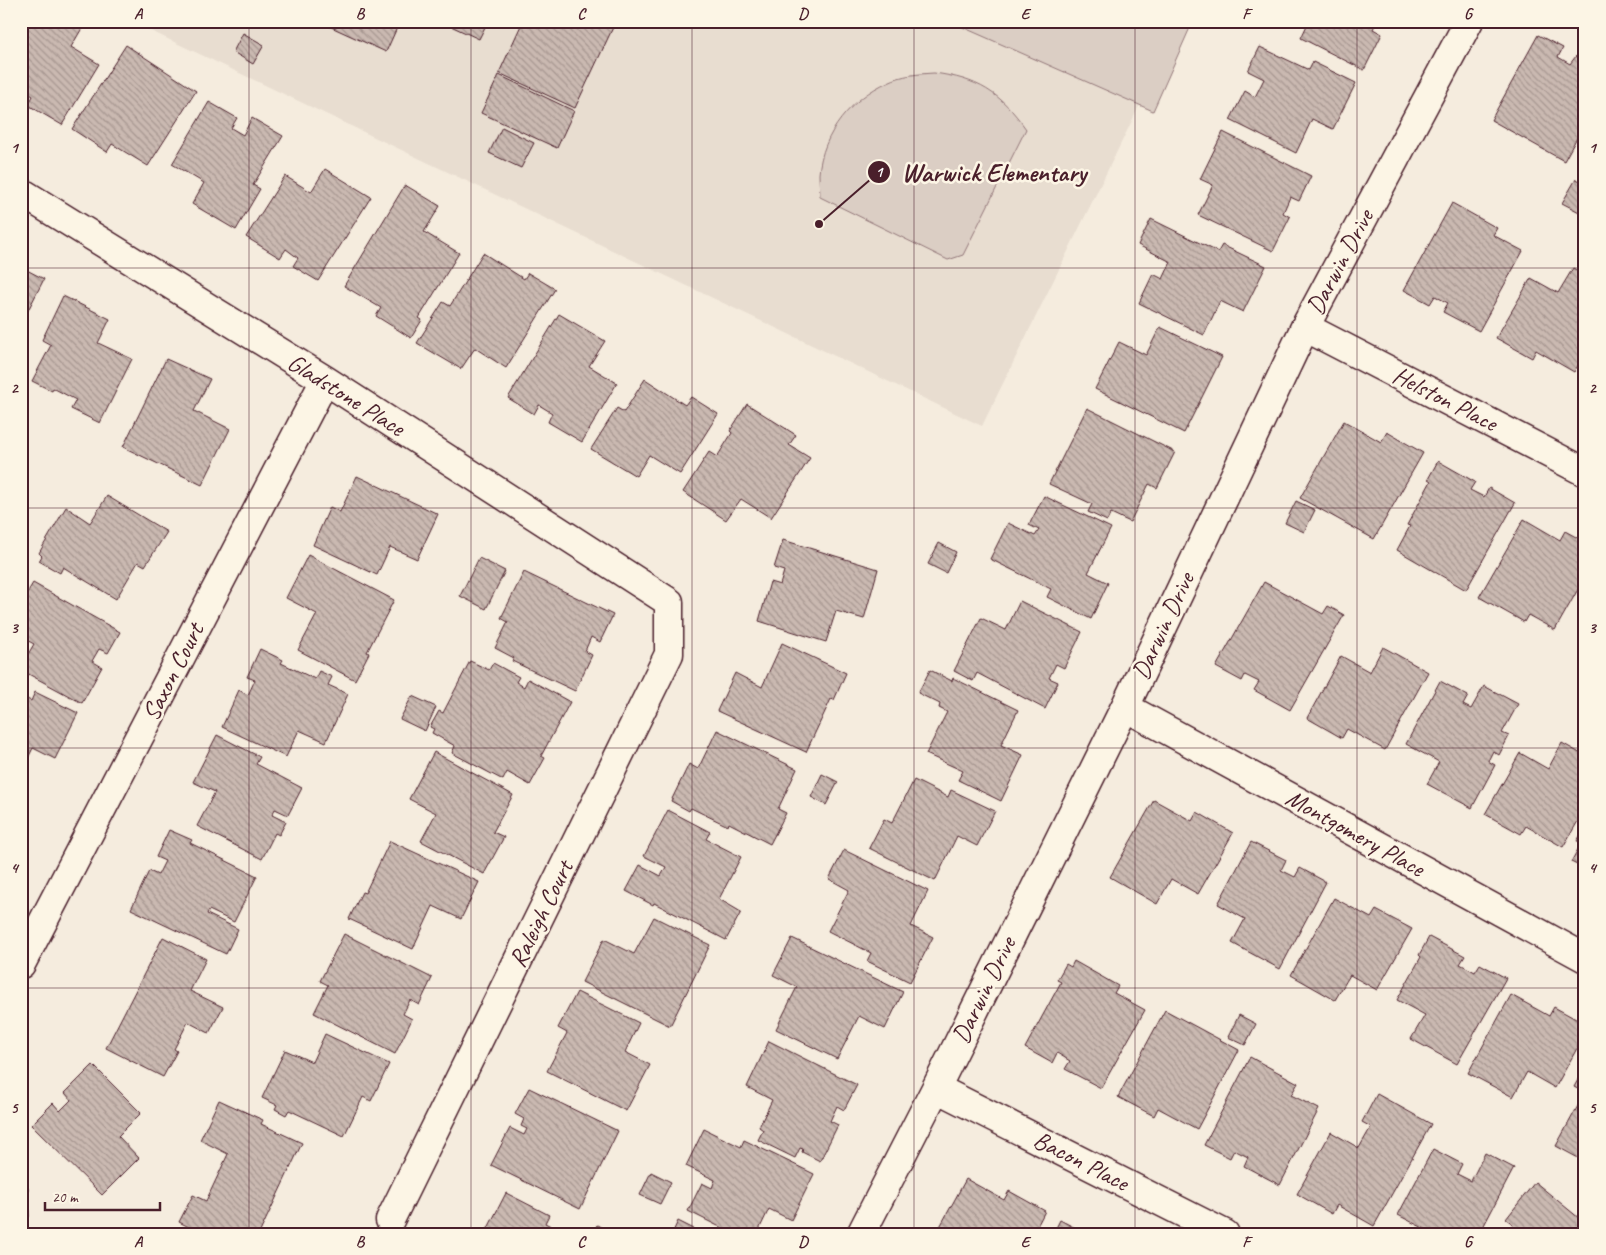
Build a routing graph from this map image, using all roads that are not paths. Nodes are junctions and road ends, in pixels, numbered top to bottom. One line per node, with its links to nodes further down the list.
1 (1469, 21): 3 (street, Darwin Drive)
2 (21, 192): 4 (street, Gladstone Place)
3 (1305, 327): 5 (street, Helston Place); 7 (street, Darwin Drive)
4 (325, 380): 6 (street, Gladstone Place); 9 (street, Saxon Court)
5 (1585, 472)
6 (669, 602): 11 (street, Raleigh Court)
7 (1125, 707): 8 (street, Montgomery Place); 10 (street, Darwin Drive)
8 (1585, 958)
9 (21, 964)
10 (936, 1088): 12 (street, Darwin Drive); 13 (street, Bacon Place)
11 (390, 1220)
12 (862, 1234)
13 (1225, 1234)

